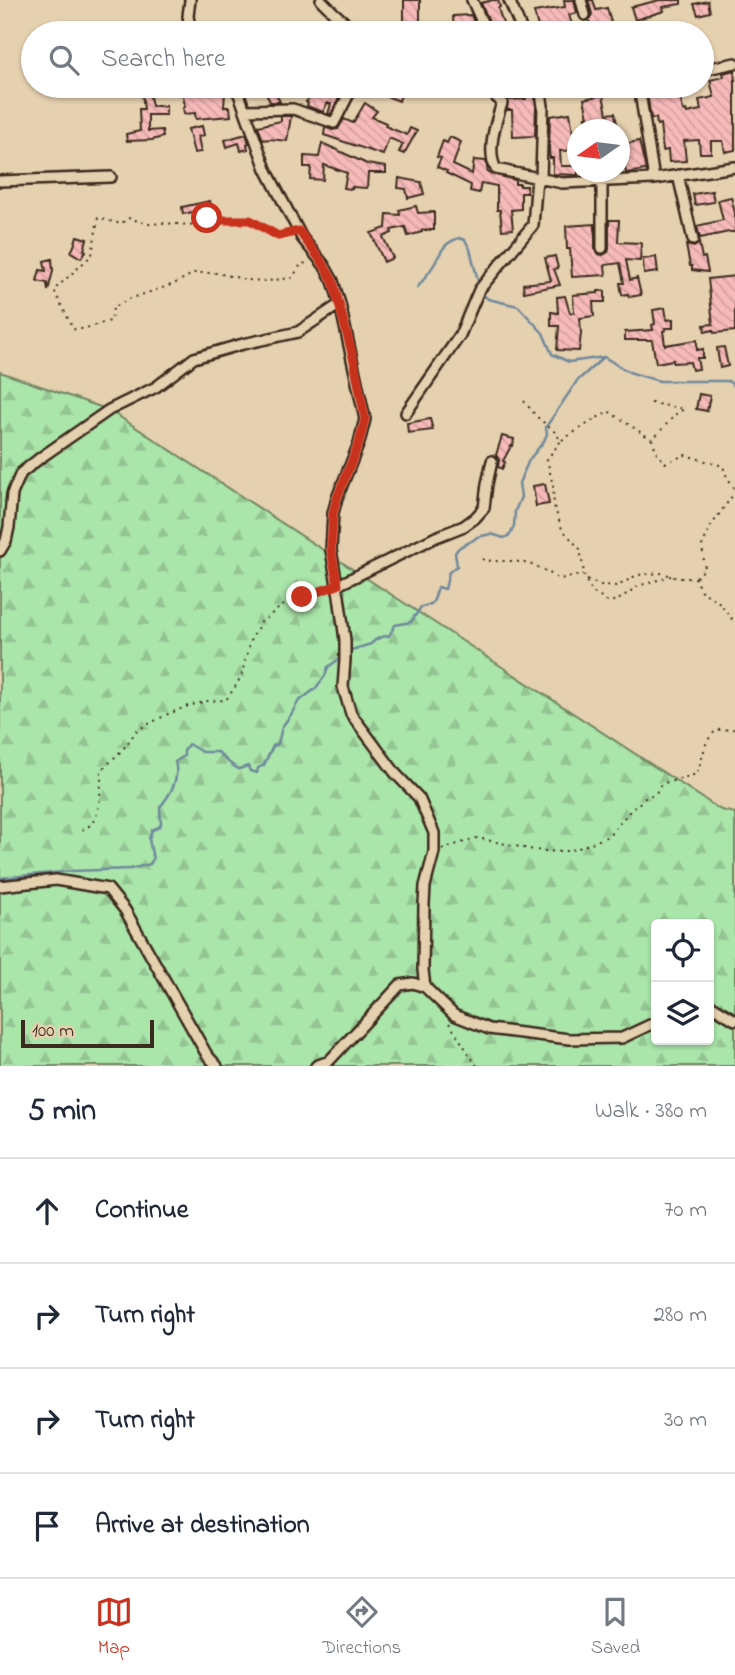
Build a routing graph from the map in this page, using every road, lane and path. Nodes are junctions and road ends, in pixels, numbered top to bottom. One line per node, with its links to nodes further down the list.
1 (190, 0): 7 (street)
2 (321, 0): 8 (street)
3 (472, 0): 9 (street)
4 (509, 0): 10 (street)
5 (581, 0): 6 (street)
6 (585, 15)
7 (189, 21)
8 (343, 21)
9 (482, 21)
10 (518, 21)
11 (735, 63): 12 (street)
12 (714, 67)
13 (240, 98): 18 (street)
14 (347, 98): 18 (street)
15 (497, 98): 22 (street)
16 (542, 98): 22 (street)
17 (641, 98): 23 (street)
18 (245, 110): 28 (street)
19 (735, 167): 20 (street)
20 (678, 175): 23 (street); 29 (street)
21 (111, 177): 25 (street)
22 (539, 178): 26 (street); 35 (street)
23 (654, 179): 24 (street)
24 (630, 180)
25 (0, 181)
26 (582, 182)
27 (602, 182): 30 (street)
28 (299, 231): 31 (street); 31 (path)
29 (693, 240)
30 (603, 248)
31 (324, 265): 32 (street)
32 (340, 304): 40 (street); 45 (street)
33 (524, 401): 37 (path)
34 (652, 402): 36 (path)
35 (406, 413)
36 (652, 440): 37 (path); 39 (path)
37 (561, 441): 44 (path)
38 (492, 461): 45 (street)
39 (735, 491): 43 (path)
40 (0, 551)
41 (482, 559): 44 (path)
42 (671, 576): 43 (path); 44 (path); 44 (path)
43 (695, 578): 46 (path)
44 (585, 579)
45 (338, 585): 48 (path); 49 (street)
46 (735, 623)
47 (735, 729): 49 (path)
48 (82, 830)
49 (434, 852): 51 (street)
50 (0, 886): 56 (street)
51 (425, 987): 55 (street); 57 (street)
52 (714, 1007): 54 (street)
53 (445, 1017): 58 (path)
54 (735, 1020)
55 (651, 1024)
56 (216, 1066)
57 (316, 1066)
58 (477, 1066)

